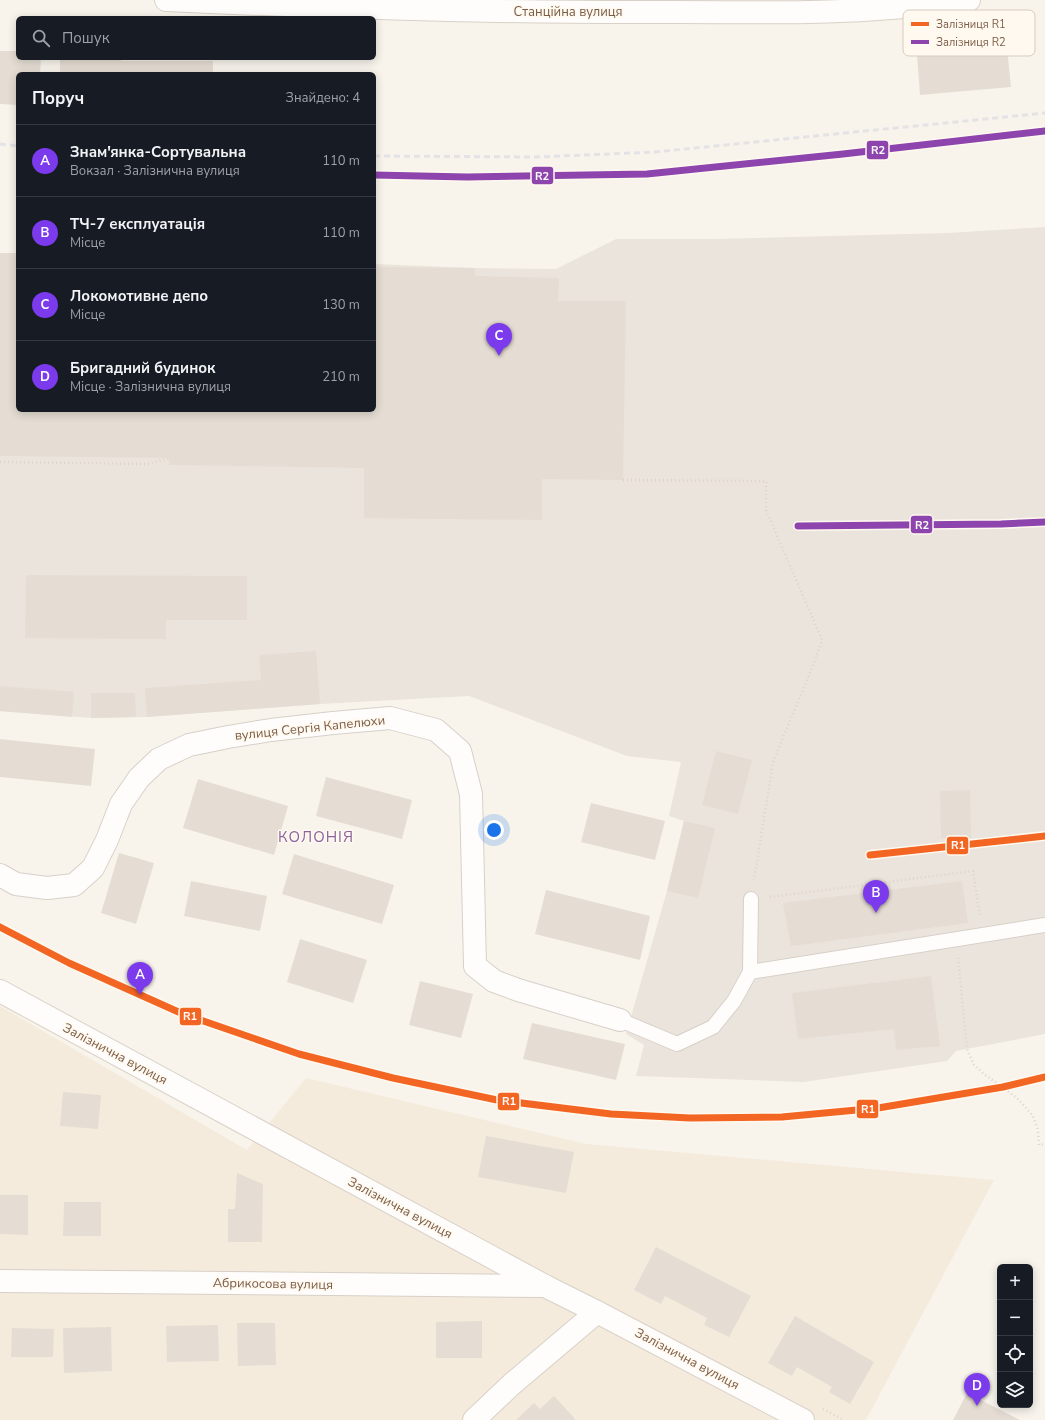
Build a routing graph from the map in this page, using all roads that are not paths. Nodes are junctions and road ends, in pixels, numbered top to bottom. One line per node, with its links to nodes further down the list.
1 (166, 0): 3 (street, Станційна вулиця)
2 (970, 0): 4 (street, Станційна вулиця)
3 (299, 3): 5 (street, Станційна вулиця)
4 (876, 5): 6 (street, Станційна вулиця)
5 (585, 6): 6 (street, Станційна вулиця)
6 (729, 6)
7 (0, 875): 12 (street, вулиця Сергія Капелюхи)
8 (752, 899): 10 (lane)
9 (1045, 925): 10 (lane)
10 (750, 972): 12 (lane)
11 (0, 991): 14 (street, Залізнична вулиця)
12 (620, 1020)
13 (0, 1282): 14 (street, Абрикосова вулиця)
14 (545, 1286): 15 (street, Залізнична вулиця)
15 (597, 1312): 16 (street); 17 (street, Залізнична вулиця)
16 (474, 1420)
17 (803, 1420)

